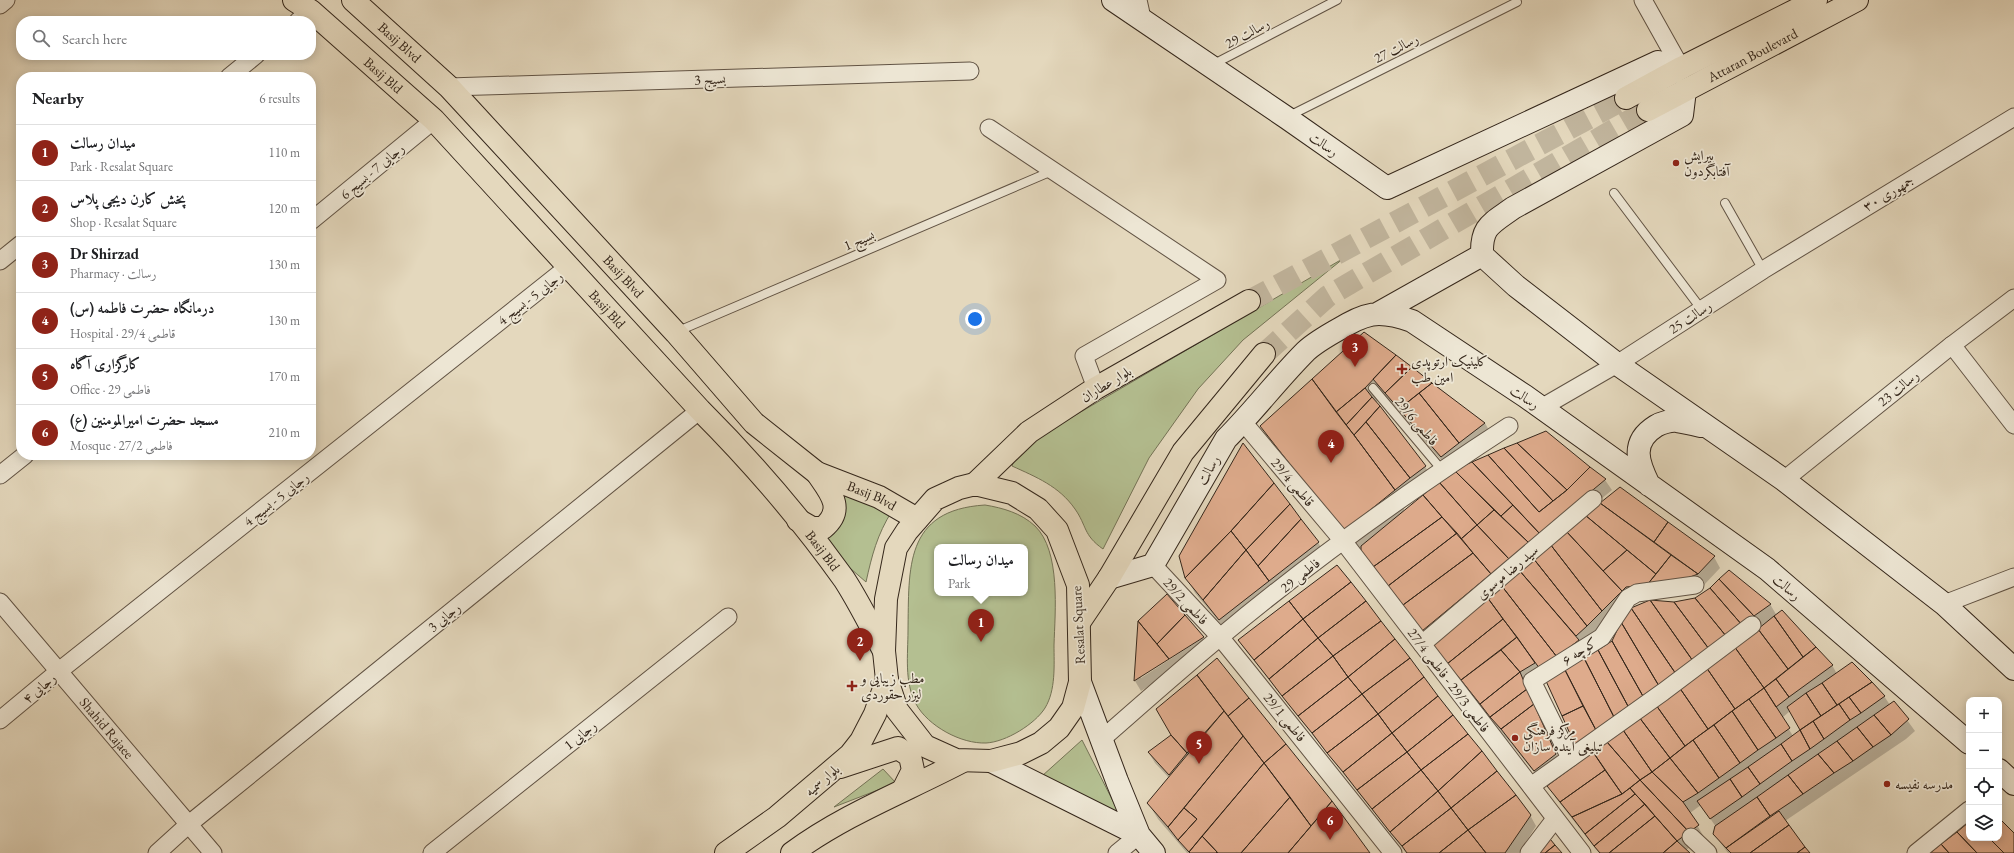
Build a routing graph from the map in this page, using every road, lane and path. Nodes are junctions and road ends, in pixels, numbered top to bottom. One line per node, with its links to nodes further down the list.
1 (6, 0): 9 (street)
2 (1113, 0): 10 (street, رسالت)
3 (1337, 0): 13 (lane, رسالت 29)
4 (1643, 0): 14 (street)
5 (1857, 0): 18 (main road, Attaran Boulevard)
6 (359, 1): 17 (main road, Basij Blvd)
7 (1517, 2): 22 (lane, رسالت 27)
8 (1804, 3): 14 (main road, Attaran Boulevard)
9 (0, 5)
10 (1140, 9): 13 (street, رسالت)
11 (316, 23): 23 (main road, Basij Bld)
12 (250, 60): 16 (street)
13 (1211, 66): 22 (street, رسالت)
14 (1681, 68): 19 (main road, Attaran Boulevard); 22 (street, رسالت)
15 (970, 71): 17 (street, بسیج 3)
16 (235, 72)
17 (449, 87): 38 (main road, Basij Blvd)
18 (1685, 90): 20 (main road, Attaran Boulevard); 30 (street)
19 (1626, 98)
20 (1648, 110)
21 (2014, 117): 33 (street, جمهوری ۳۰)
22 (1287, 118)
23 (434, 120): 28 (street, رجایی 7 - بسیج 6); 32 (main road, Basij Bld)
24 (989, 128): 25 (street)
25 (1052, 171): 38 (lane, بسیج 1); 42 (street)
26 (1614, 193): 36 (lane)
27 (1725, 203): 33 (lane)
28 (316, 218)
29 (16, 248): 31 (street)
30 (1482, 255): 37 (street); 41 (street)
31 (0, 261)
32 (568, 267): 45 (main road, Basij Bld); 74 (street, رجایی 5 - بسیج 4)
33 (1763, 270): 36 (street, رسالت 25)
34 (2014, 298): 39 (street, رسالت 23)
35 (1249, 301): 42 (main road, بلوار عطاران)
36 (1702, 310): 41 (street, رسالت 25)
37 (1377, 314): 44 (street, رسالت); 46 (street, رسالت)
38 (676, 332): 52 (main road, Basij Blvd)
39 (1952, 345): 47 (street); 54 (street, رسالت 23)
40 (1264, 354): 63 (main road)
41 (1617, 364): 44 (street, رسالت 25); 49 (street)
42 (1096, 388): 55 (main road, بلوار عطاران)
43 (1373, 388): 51 (lane, فاطمی 29/6)
44 (1541, 408): 56 (street, رسالت)
45 (700, 410): 59 (main road, Basij Bld); 88 (street, رجایی 3)
46 (1243, 422): 60 (street, قاطمی 29/4); 61 (street, رسالت)
47 (2014, 425)
48 (1510, 426): 51 (street, فاطمی 29)
49 (1708, 428): 54 (street); 56 (street)
50 (19, 460): 53 (street)
51 (1442, 470): 60 (street, فاطمی 29)
52 (817, 473): 58 (main road, Basij Blvd); 59 (main road)
53 (0, 475)
54 (1784, 480): 66 (street)
55 (974, 484): 58 (main road, Resalat Square); 68 (main road, Resalat Square)
56 (1650, 486): 79 (street, رسالت)
57 (1593, 499): 71 (street, سید رضا موسوی)
58 (917, 519): 72 (main road, Resalat Square)
59 (798, 520): 72 (main road, Basij Bld)
60 (1343, 541): 70 (street, فاطمی 29); 71 (street, فاطمی 29/3 - فاطمی 27/4)
61 (1153, 566): 63 (street); 70 (street, فاطمی 29/2)
62 (2014, 577): 66 (street)
63 (1109, 578): 68 (main road)
64 (1695, 586): 80 (street, کوچه ۶)
65 (0, 602): 74 (street, Shahid Rajaee)
66 (1944, 604): 73 (street)
67 (728, 617): 93 (street, رجایی 1)
68 (1080, 621): 76 (main road, Resalat Square)
69 (1752, 625): 80 (street)
70 (1220, 637): 78 (street, فاطمی 29); 98 (street, فاطمی 29/1)
71 (1422, 644): 84 (street, فاطمی 29/3 - فاطمی 27/4)
72 (884, 651): 75 (main road, Resalat Square)
73 (2014, 668)
74 (59, 671): 77 (street, رجایی ۴); 88 (street, Shahid Rajaee)
75 (886, 680): 81 (main road, Resalat Square); 83 (main road, بلوار سمیه)
76 (1080, 682): 78 (street); 82 (main road, Resalat Square)
77 (0, 720)
78 (1102, 739): 89 (street)
79 (1966, 740)
80 (1570, 758): 84 (street)
81 (963, 761): 82 (main road, Resalat Square); 85 (main road)
82 (991, 761): 89 (street)
83 (835, 769): 85 (main road); 94 (main road, بلوار سمیه)
84 (1531, 786): 87 (street, فاطمی 29/3 - فاطمی 27/4)
85 (904, 790): 95 (main road)
86 (1966, 812): 102 (street)
87 (1555, 819): 99 (street); 100 (street, فاطمی 29/3 - فاطمی 27/4)
88 (189, 824): 91 (street, رجایی 3); 92 (street, Shahid Rajaee)
89 (1139, 835): 96 (street); 97 (street)
90 (1692, 838): 101 (street)
91 (157, 853)
92 (213, 853)
93 (432, 853)
94 (726, 853)
95 (792, 853)
96 (1116, 853)
97 (1154, 853)
98 (1393, 853)
99 (1529, 853)
100 (1582, 853)
101 (1708, 853)
102 (1916, 853)

